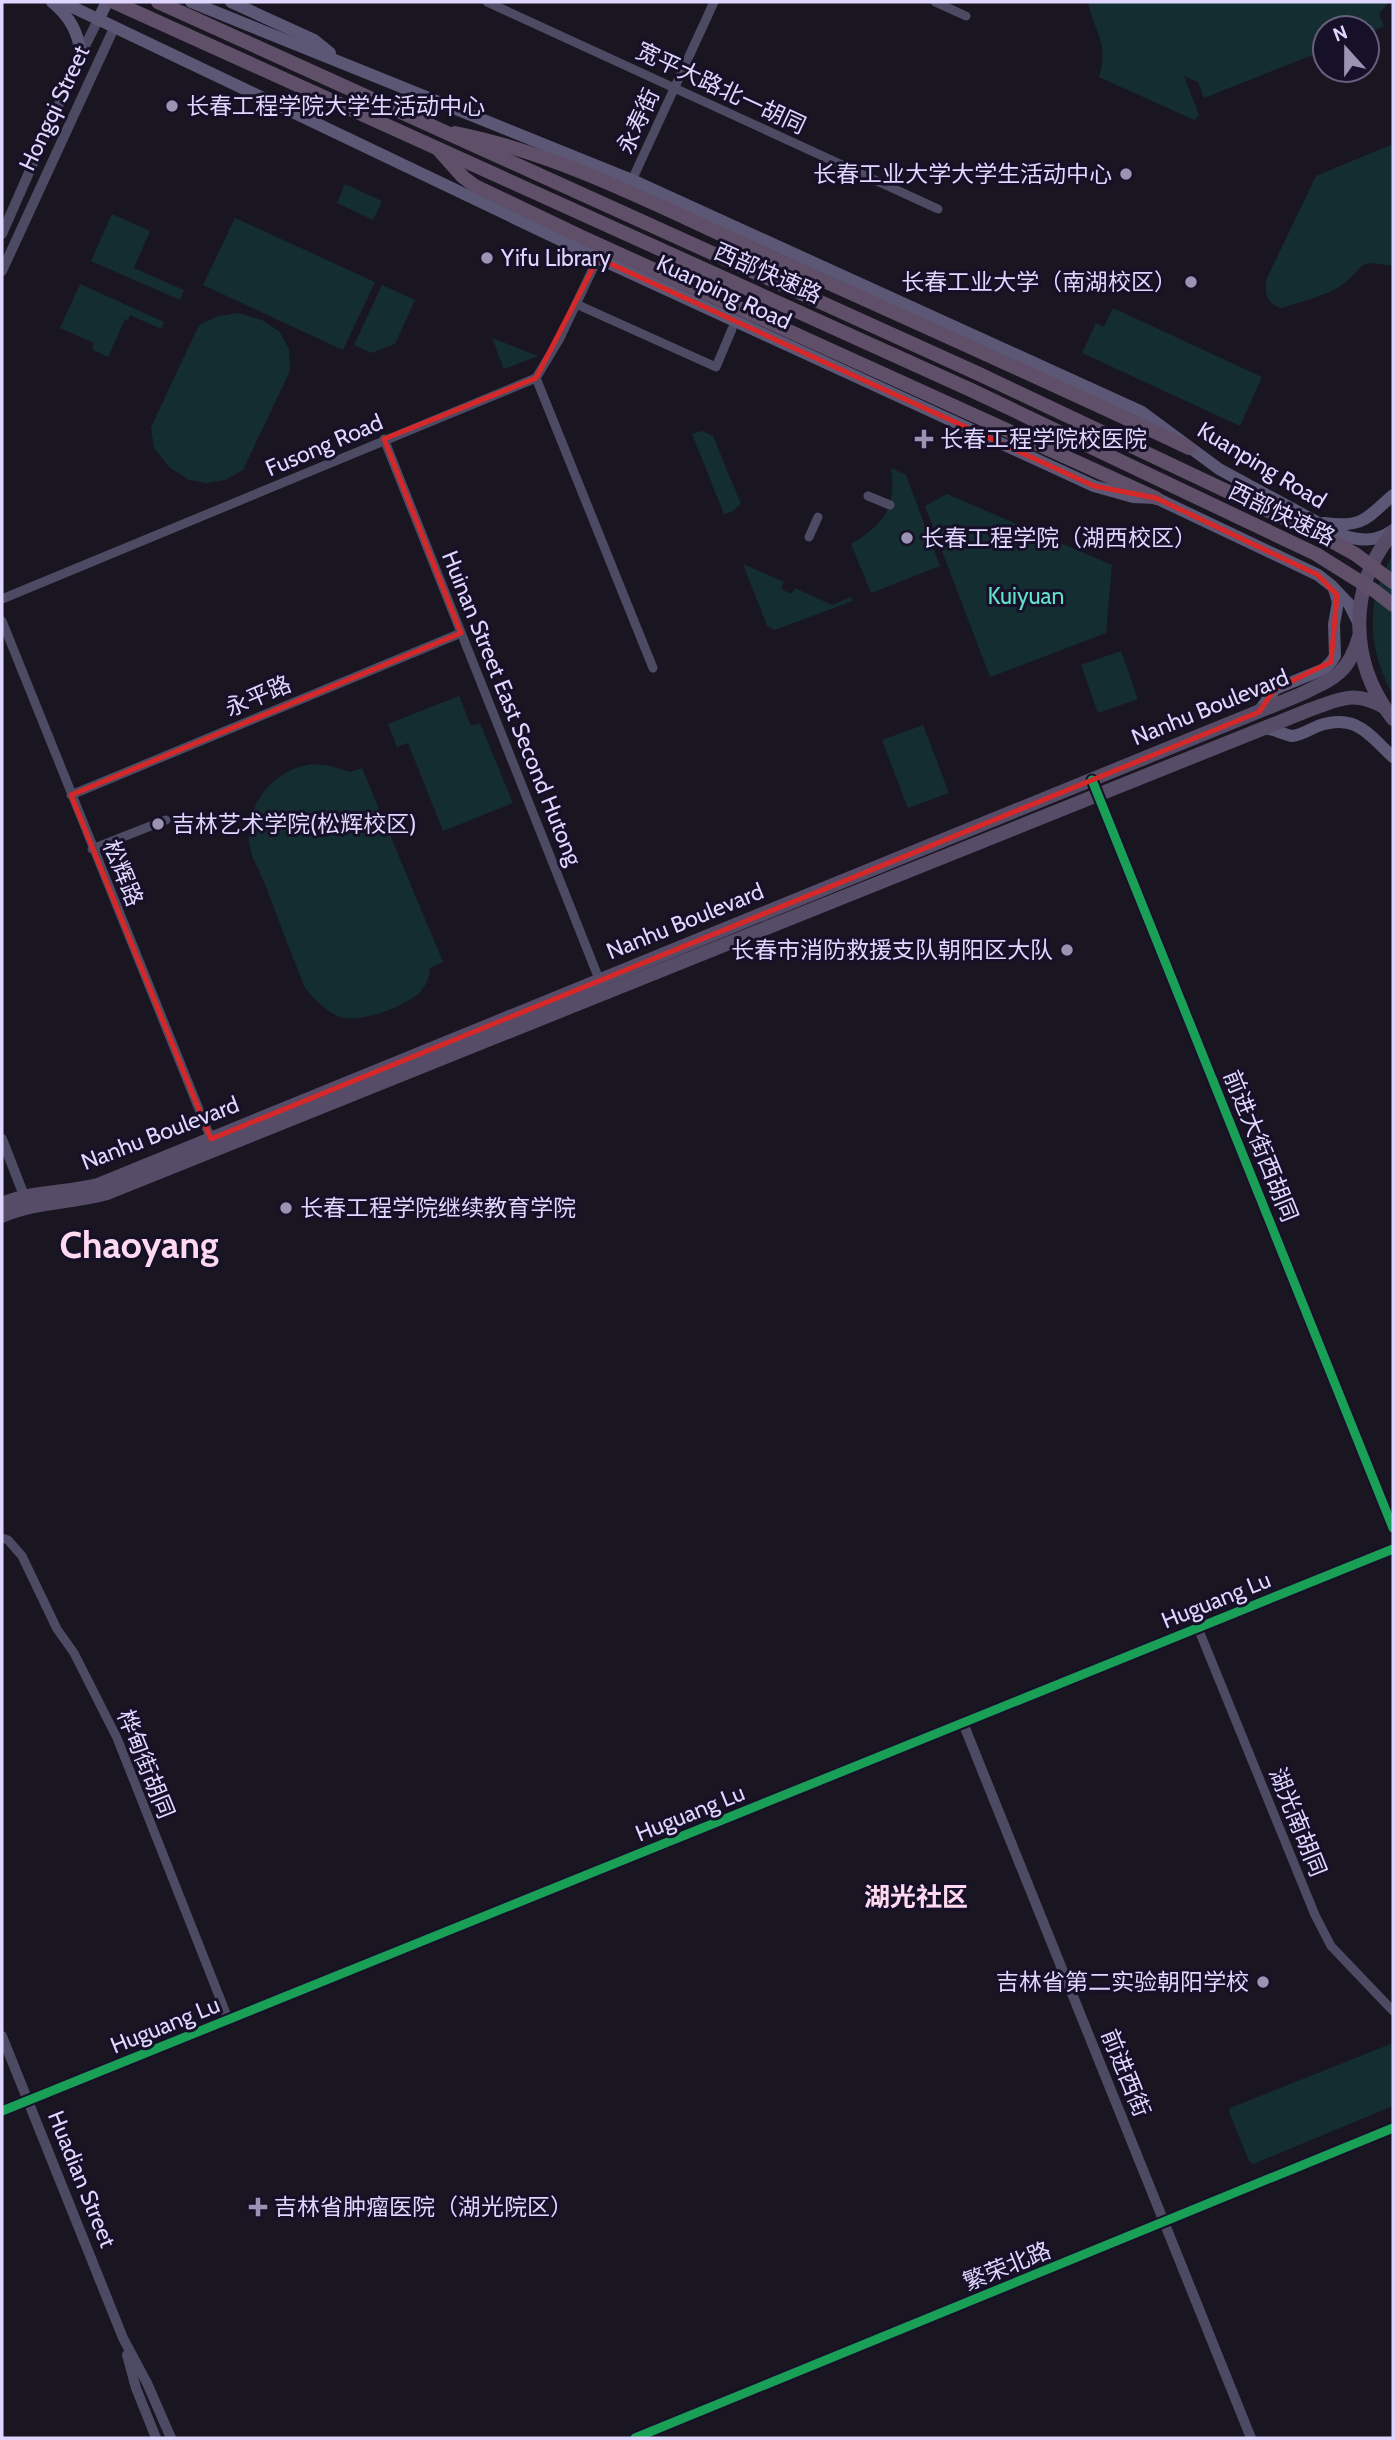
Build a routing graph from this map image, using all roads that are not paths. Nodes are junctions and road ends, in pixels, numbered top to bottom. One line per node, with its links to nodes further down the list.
1 (52, 2): 15 (main road)
2 (62, 2): 13 (main road, Kuanping Road)
3 (107, 2): 13 (main road, Hongqi Street)
4 (114, 2): 19 (highway, 西部快速路, bridge)
5 (128, 2): 14 (main road, Hongqi Street)
6 (158, 2): 18 (highway, 西部快速路, bridge)
7 (191, 2): 16 (main road, Kuanping Road)
8 (230, 2): 16 (main road)
9 (487, 2): 17 (street, 宽平大路北一胡同)
10 (714, 2): 17 (street, 永寿街)
11 (935, 2): 12 (street)
12 (966, 16)
13 (98, 20): 14 (main road, Kuanping Road); 15 (street, Hongqi Street)
14 (114, 28): 23 (main road, Kuanping Road); 24 (street, Hongqi Street)
15 (81, 54): 22 (street, Hongqi Street)
16 (341, 62): 20 (main road, Kuanping Road)
17 (674, 87): 20 (street, 永寿街); 21 (street, 宽平大路北一胡同)
18 (446, 131): 29 (highway, bridge); 38 (highway, 西部快速路, bridge)
19 (439, 149): 32 (highway); 41 (highway, 西部快速路, bridge)
20 (632, 180): 29 (main road, Kuanping Road)
21 (938, 209)
22 (2, 234)
23 (598, 258): 25 (street); 32 (main road, Kuanping Road)
24 (2, 271)
25 (576, 304): 26 (street); 27 (street)
26 (732, 329)
27 (537, 378): 28 (street, Fusong Road); 45 (street)
28 (384, 439): 40 (street, Fusong Road); 44 (street, Huinan Street East Second Hutong)
29 (1189, 448): 35 (main road, Kuanping Road)
30 (1393, 495): 35 (main road)
31 (868, 496): 33 (street)
32 (1156, 498): 39 (main road, Kuanping Road)
33 (890, 505)
34 (818, 517): 37 (street)
35 (1316, 522): 36 (main road, Kuanping Road)
36 (1393, 531): 43 (main road)
37 (809, 537)
38 (1393, 582)
39 (1332, 586): 43 (main road, Kuanping Road); 46 (main road)
40 (2, 599)
41 (1393, 605)
42 (2, 621): 52 (street, 松辉路)
43 (1359, 630): 46 (main road, Nanhu Boulevard); 47 (main road)
44 (461, 634): 52 (street, 永平路); 55 (street, Huinan Street East Second Hutong)
45 (653, 668)
46 (1259, 712): 50 (main road, Nanhu Boulevard)
47 (1389, 713): 48 (main road, Nanhu Boulevard)
48 (1265, 728): 49 (main road); 51 (main road, Nanhu Boulevard)
49 (1393, 757)
50 (1092, 780): 51 (street, 前进大街西胡同); 55 (main road, Nanhu Boulevard)
51 (1098, 794): 55 (main road, Nanhu Boulevard); 61 (street, 前进大街西胡同)
52 (71, 796): 54 (street, 松辉路)
53 (166, 820): 54 (street)
54 (92, 849): 57 (street, 松辉路)
55 (602, 986): 57 (main road, Nanhu Boulevard); 58 (main road, Nanhu Boulevard)
56 (2, 1139): 58 (street)
57 (211, 1139): 58 (main road, Nanhu Boulevard)
58 (26, 1201): 59 (main road, Nanhu Boulevard); 60 (main road, Nanhu Boulevard)
59 (2, 1204)
60 (2, 1216)
61 (1393, 1528)
62 (2, 1538): 67 (street, 桦甸街胡同)
63 (1393, 1549): 64 (street, Huguang Lu)
64 (1198, 1628): 65 (street, Huguang Lu); 66 (street, 湖光南胡同)
65 (963, 1723): 67 (street, Huguang Lu); 72 (street, 前进西街)
66 (1393, 2011)
67 (229, 2021): 69 (street, Huguang Lu)
68 (2, 2036): 69 (street, Huadian Street)
69 (28, 2101): 70 (street, Huguang Lu); 73 (street, Huadian Street)
70 (2, 2111)
71 (1393, 2128): 72 (street, 繁荣北路)
72 (1164, 2222): 76 (street, 繁荣北路); 77 (street, 前进西街)
73 (123, 2338): 74 (street, Huadian Street); 75 (street, Huadian Street)
74 (156, 2438)
75 (172, 2438)
76 (635, 2438)
77 (1251, 2438)

